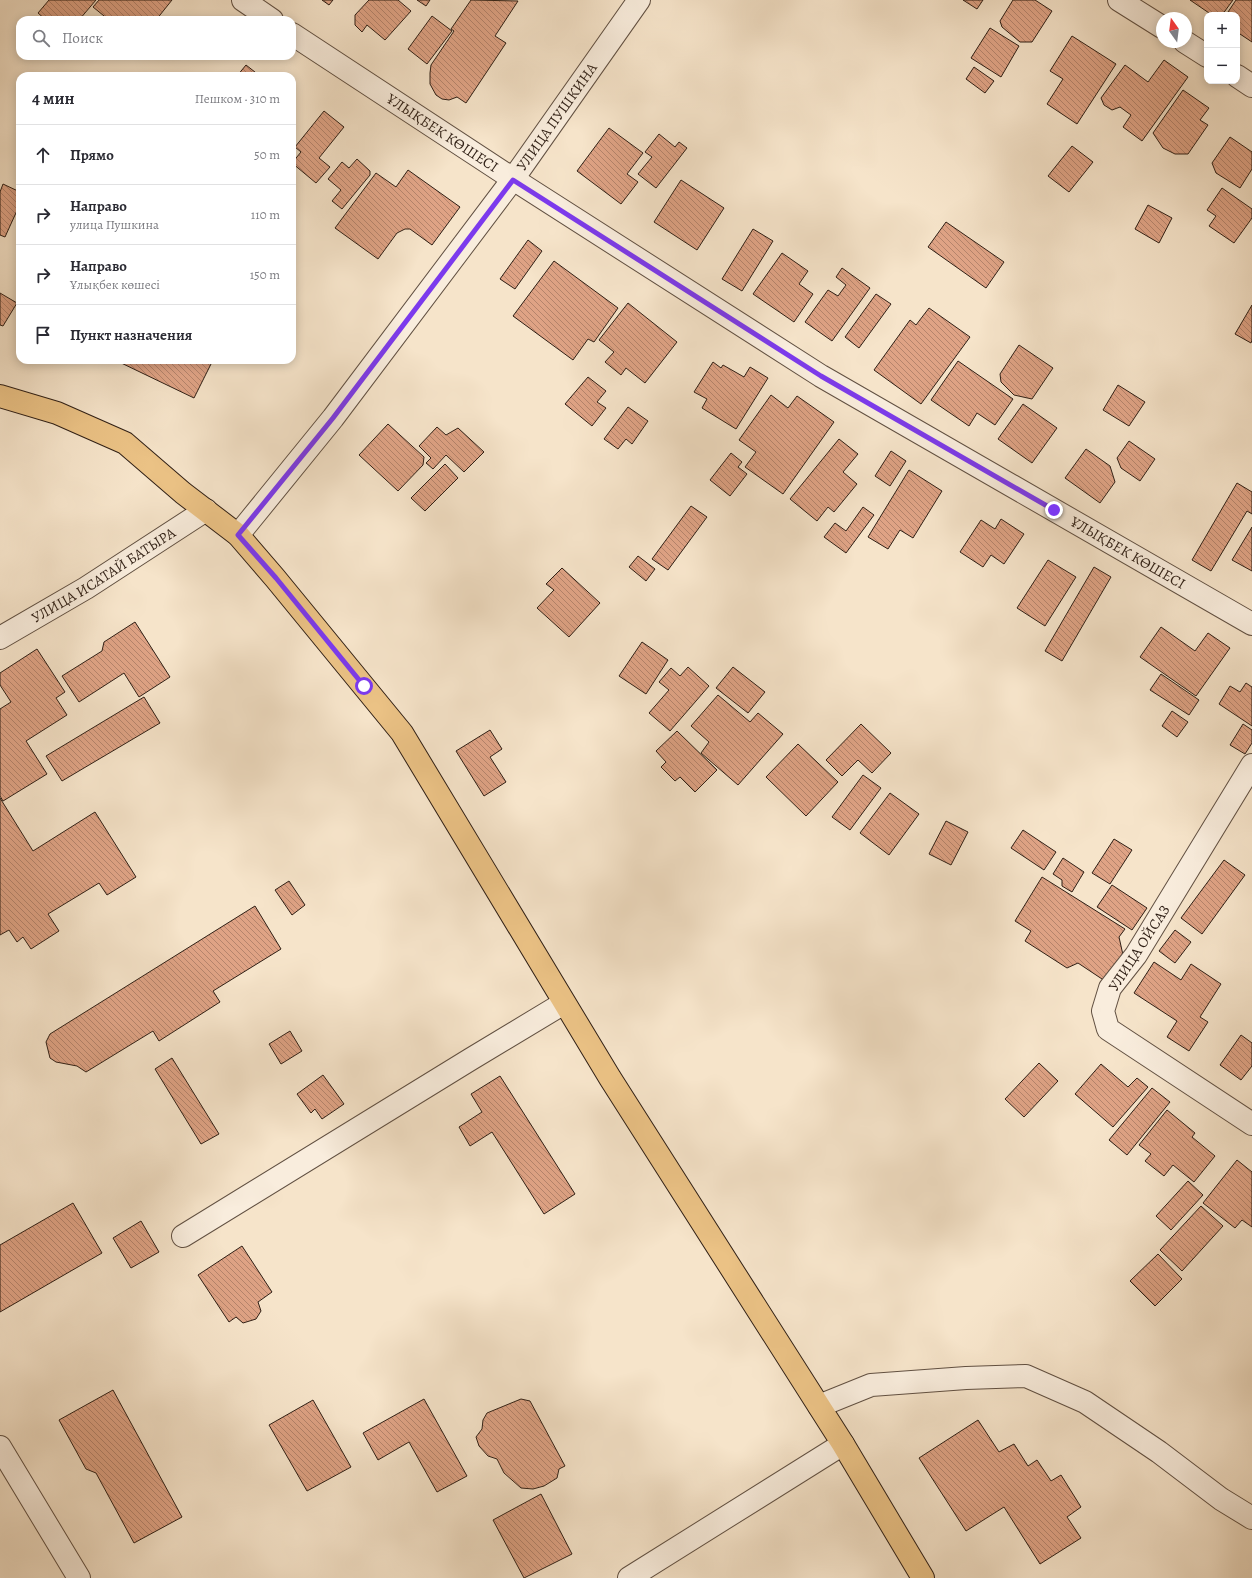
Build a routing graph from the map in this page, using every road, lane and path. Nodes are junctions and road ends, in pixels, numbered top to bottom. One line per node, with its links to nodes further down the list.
1 (243, 0): 4 (street)
2 (639, 0): 11 (street, УЛИЦА ПУШКИНА)
3 (1120, 0): 5 (street)
4 (266, 16)
5 (1156, 23)
6 (296, 37): 11 (street, ҰЛЫҚБЕК КӨШЕСІ)
7 (1192, 47): 8 (street)
8 (1204, 54)
9 (1240, 78): 10 (street)
10 (1252, 86)
11 (513, 180): 14 (street, УЛИЦА ПУШКИНА); 15 (street, ҰЛЫҚБЕК КӨШЕСІ)
12 (0, 396): 13 (main road)
13 (206, 510): 14 (main road); 16 (street, УЛИЦА ИСАТАЙ БАТЫРА)
14 (238, 535): 18 (main road)
15 (1252, 624)
16 (0, 638)
17 (1252, 765): 19 (street, УЛИЦА ОЙСАЗ)
18 (564, 1003): 20 (street); 21 (main road)
19 (1252, 1124)
20 (183, 1236)
21 (819, 1406): 22 (main road); 24 (street)
22 (843, 1444): 26 (street); 27 (main road)
23 (0, 1447): 25 (street)
24 (1252, 1518)
25 (79, 1578)
26 (629, 1578)
27 (923, 1578)

